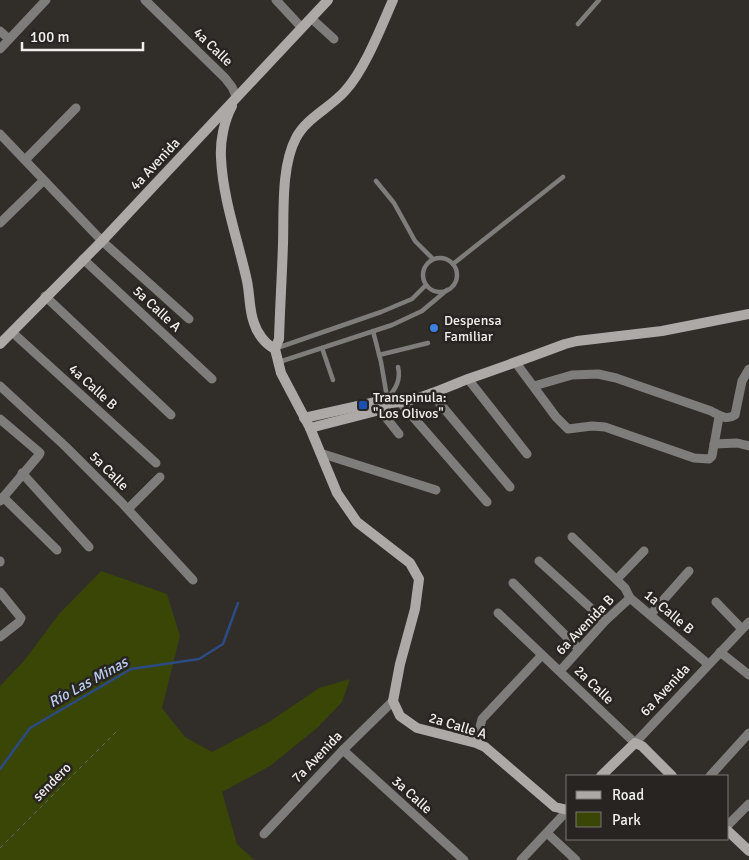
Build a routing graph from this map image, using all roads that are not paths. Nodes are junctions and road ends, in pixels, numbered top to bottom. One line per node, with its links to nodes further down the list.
1 (145, 0): 14 (street, 4a Calle)
2 (276, 0): 9 (street)
3 (328, 0): 7 (street, 4a Avenida)
4 (392, 0): 36 (street)
5 (600, 0): 8 (lane)
6 (41, 1): 11 (street)
7 (311, 18): 9 (street, 4a Avenida); 12 (street)
8 (578, 24)
9 (302, 28): 14 (street, 4a Avenida)
10 (0, 31): 11 (street)
11 (9, 39): 13 (street)
12 (334, 39)
13 (0, 49)
14 (236, 96): 22 (street, 4a Avenida); 36 (street)
15 (76, 108): 17 (street)
16 (0, 134): 17 (street)
17 (25, 160): 19 (street)
18 (562, 177): 25 (lane)
19 (43, 181): 21 (street); 22 (street)
20 (376, 181): 24 (lane)
21 (0, 223)
22 (102, 241): 23 (street, 4a Avenida); 30 (street)
23 (83, 259): 28 (street, 4a Avenida); 42 (street, 5a Calle A)
24 (433, 259): 25 (lane); 26 (lane)
25 (453, 264): 27 (lane)
26 (426, 285): 27 (lane); 36 (lane)
27 (447, 290): 31 (lane)
28 (46, 296): 32 (street, 4a Avenida); 50 (street)
29 (749, 314): 39 (street)
30 (189, 319)
31 (373, 331): 35 (lane); 37 (lane)
32 (12, 332): 34 (street, 4a Avenida); 62 (street, 4a Calle B)
33 (428, 343): 37 (lane)
34 (0, 344)
35 (322, 348): 38 (lane); 43 (lane)
36 (275, 349): 38 (street)
37 (379, 355): 49 (lane)
38 (277, 362): 52 (street)
39 (516, 363): 44 (street); 46 (street)
40 (398, 367): 49 (lane)
41 (749, 369): 51 (street)
42 (212, 379)
43 (333, 380)
44 (468, 380): 47 (street); 61 (street)
45 (0, 386): 69 (street, 5a Calle)
46 (534, 386): 51 (street); 58 (street)
47 (431, 393): 48 (street); 65 (street)
48 (400, 402): 49 (street); 68 (street)
49 (385, 404): 52 (street); 54 (street); 56 (street)
50 (171, 415)
51 (719, 417): 58 (street)
52 (304, 418): 55 (street)
53 (0, 419): 63 (street)
54 (326, 424): 55 (street); 57 (street)
55 (310, 428): 57 (street)
56 (399, 434)
57 (316, 443): 60 (street)
58 (714, 444): 59 (street)
59 (749, 446)
60 (320, 453): 66 (street); 93 (street)
61 (527, 454)
62 (156, 463)
63 (22, 473): 67 (street); 71 (street)
64 (160, 477): 69 (street)
65 (510, 487)
66 (436, 490)
67 (2, 499): 72 (street)
68 (487, 502)
69 (128, 510): 77 (street, 5a Calle)
70 (572, 537): 76 (street, 1a Calle B)
71 (89, 547)
72 (58, 550)
73 (644, 551): 76 (street, 6a Avenida B)
74 (539, 562): 84 (street)
75 (689, 571): 83 (street)
76 (617, 579): 80 (street, 1a Calle B)
77 (193, 580)
78 (514, 583): 87 (street)
79 (0, 592): 86 (street)
80 (630, 598): 83 (street, 1a Calle B); 84 (street, 6a Avenida B)
81 (716, 602): 85 (street)
82 (498, 613): 89 (street, 2a Calle)
83 (651, 614): 90 (street, 1a Calle B)
84 (605, 621): 87 (street, 6a Avenida B)
85 (746, 625): 88 (street, 6a Avenida)
86 (0, 637)
87 (580, 649): 91 (street, 6a Avenida B)
88 (720, 652): 90 (street, 6a Avenida); 92 (street)
89 (542, 654): 91 (street, 2a Calle); 95 (street)
90 (708, 664): 96 (street, 6a Avenida)
91 (560, 671): 96 (street, 2a Calle)
92 (749, 675)
93 (393, 701): 95 (street, 2a Calle A); 97 (street, 7a Avenida)
94 (749, 733): 100 (street)
95 (476, 743): 102 (street, 2a Calle A)
96 (635, 743): 98 (street, 6a Avenida); 99 (street, 2a Calle)
97 (343, 750): 107 (street, 7a Avenida); 109 (street, 3a Calle)
98 (602, 775)
99 (671, 775)
100 (711, 775)
101 (749, 804): 104 (street)
102 (566, 810)
103 (566, 811): 106 (street)
104 (729, 825)
105 (729, 832): 108 (street)
106 (547, 833): 110 (street); 111 (street)
107 (264, 834)
108 (749, 851)
109 (464, 860)
110 (521, 860)
111 (576, 860)

